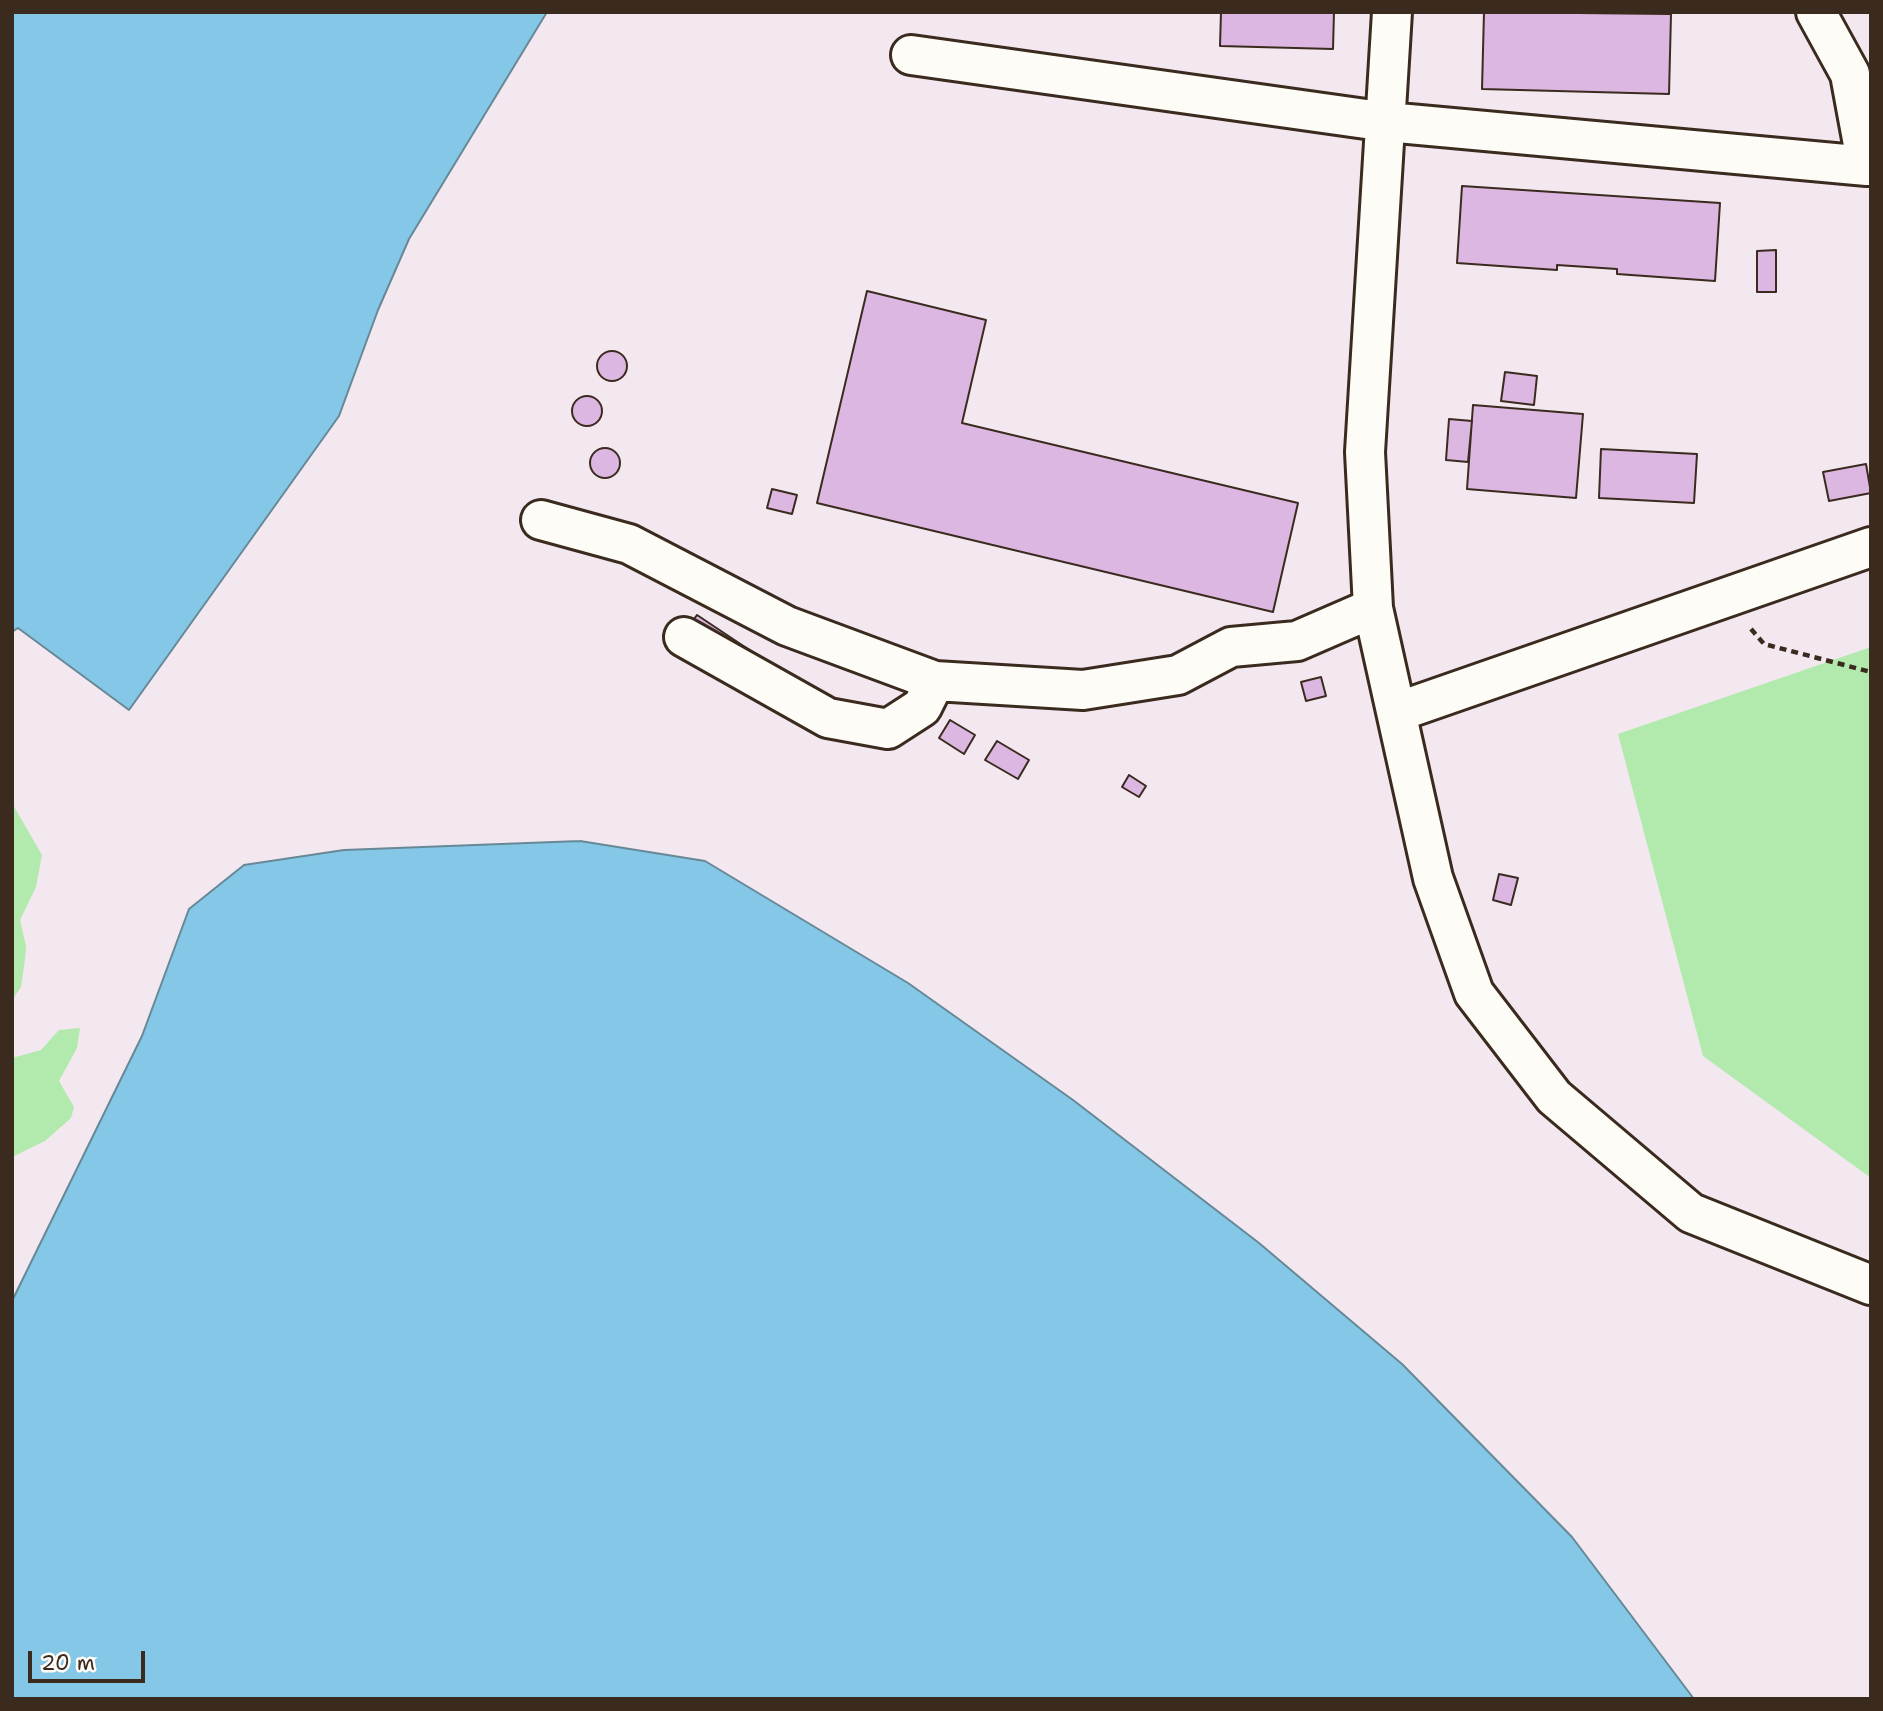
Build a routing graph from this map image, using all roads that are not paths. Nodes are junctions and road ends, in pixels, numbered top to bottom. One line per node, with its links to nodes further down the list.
1 (1392, 12): 4 (street)
2 (1816, 12): 5 (street)
3 (911, 55): 4 (street)
4 (1387, 122): 5 (street); 8 (street)
5 (1869, 162)
6 (541, 520): 10 (street)
7 (1871, 547): 11 (street)
8 (1373, 608): 10 (street); 11 (street)
9 (684, 637): 10 (street)
10 (935, 681)
11 (1397, 712): 12 (street)
12 (1871, 1285)

